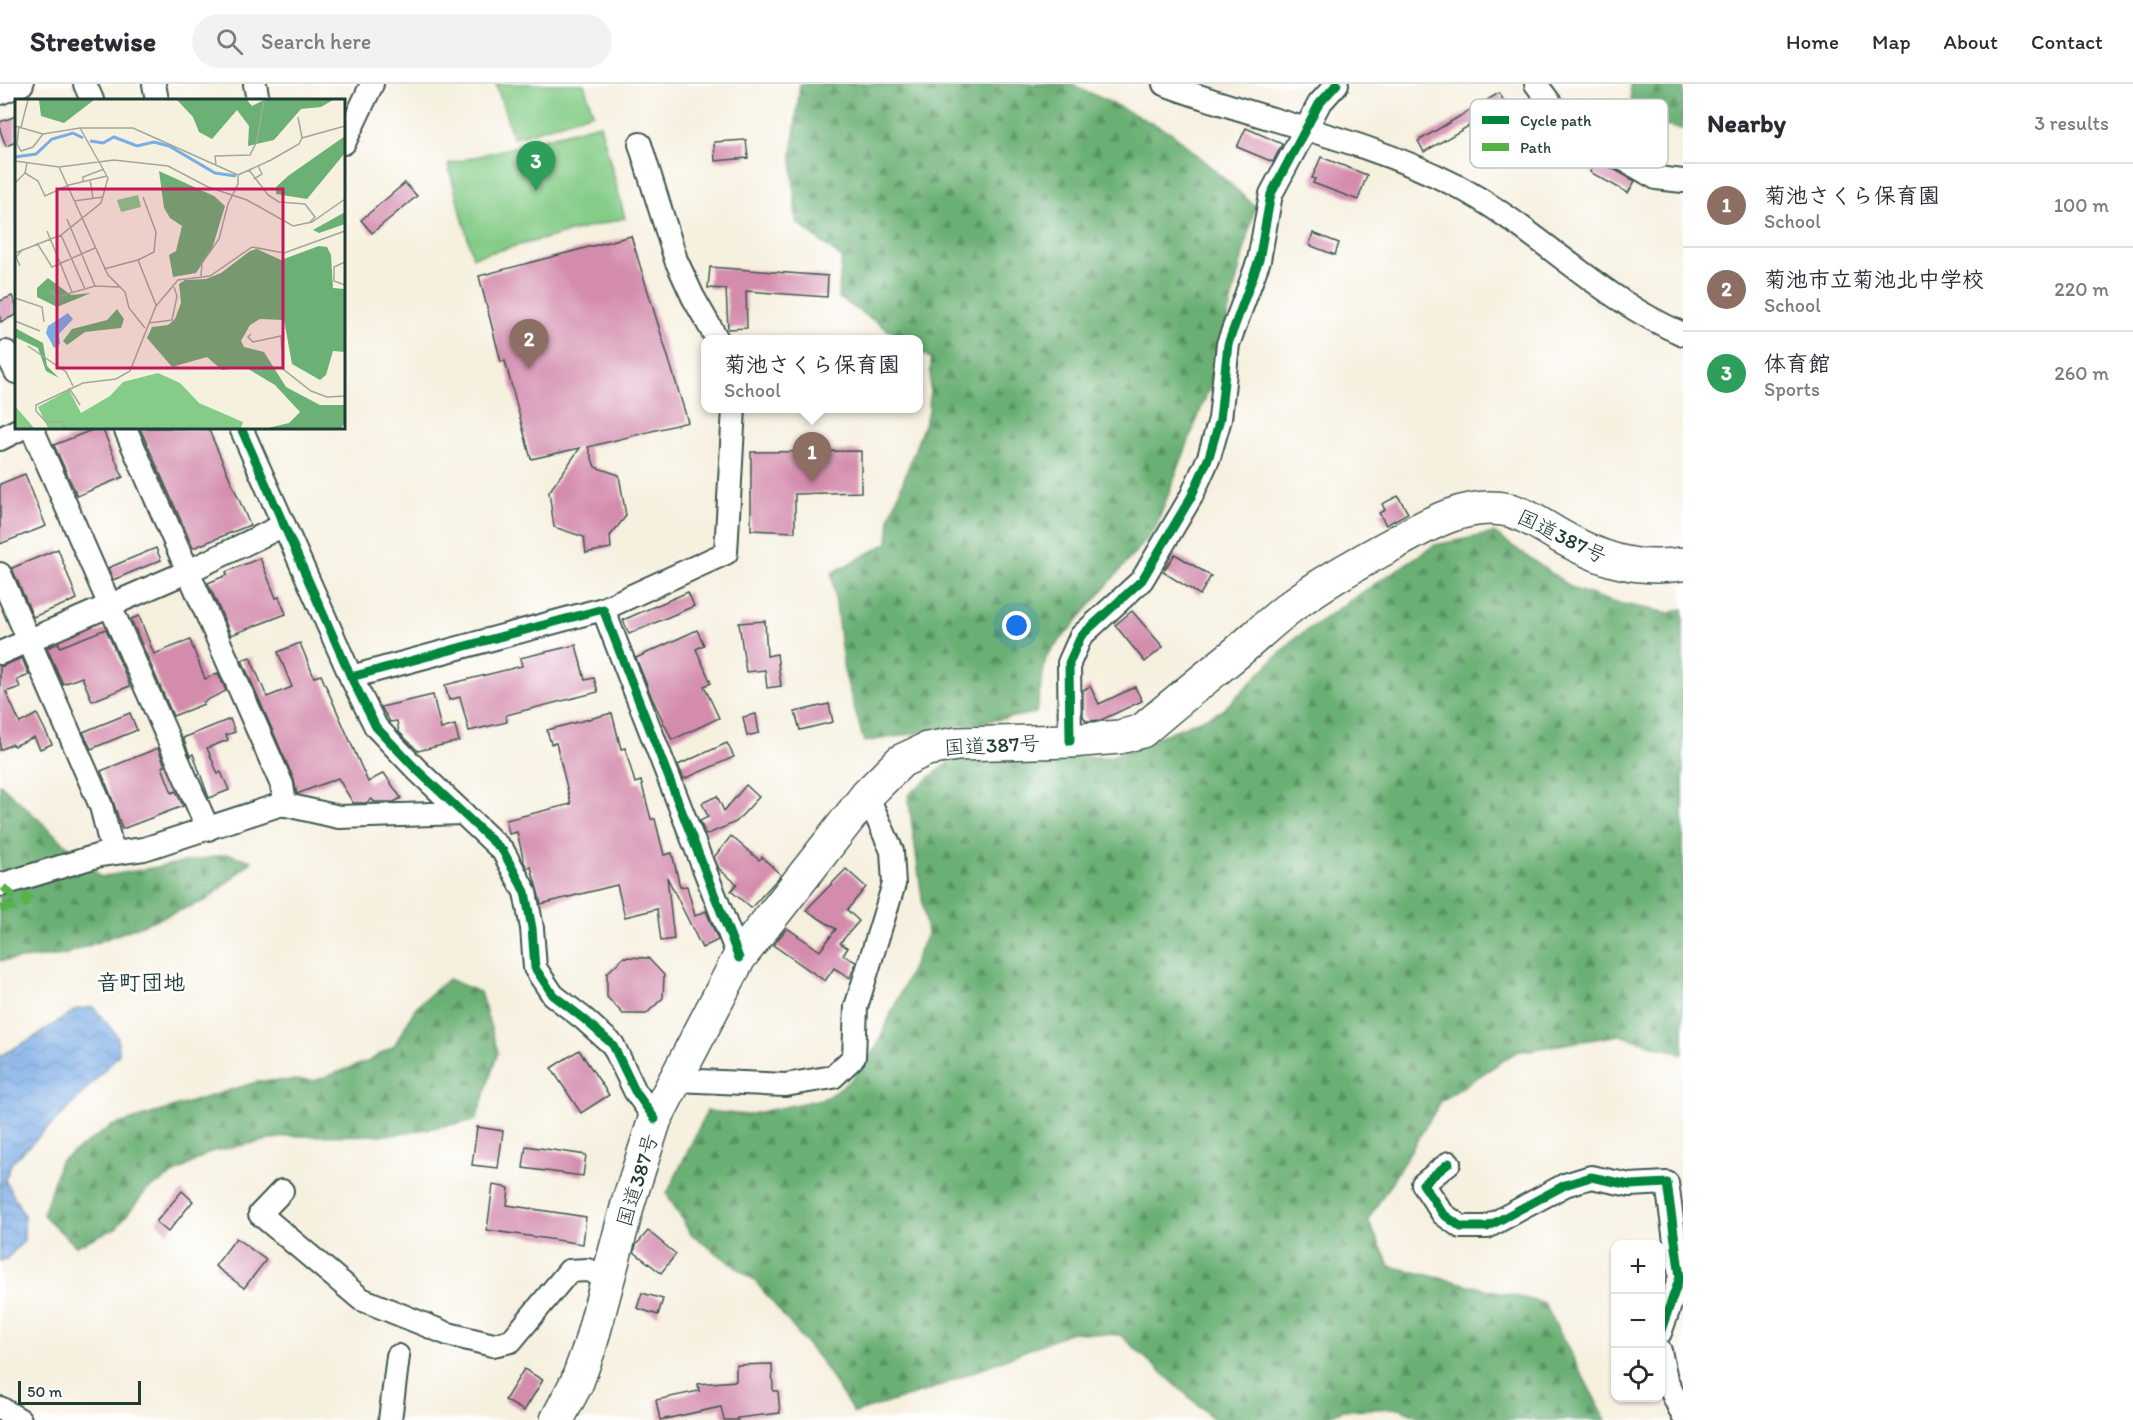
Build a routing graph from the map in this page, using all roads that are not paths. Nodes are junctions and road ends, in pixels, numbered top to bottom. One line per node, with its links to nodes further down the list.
1 (21, 84): 9 (street)
2 (85, 84): 10 (street)
3 (154, 84): 11 (street)
4 (255, 84): 12 (street)
5 (372, 84): 15 (street)
6 (1164, 84): 14 (street)
7 (1336, 84): 14 (street)
8 (1536, 84): 13 (street)
9 (0, 93)
10 (92, 99)
11 (157, 99)
12 (258, 99)
13 (1547, 99)
14 (1306, 128): 19 (street); 38 (street)
15 (345, 139)
16 (640, 144): 20 (street)
17 (1639, 168): 18 (street)
18 (1683, 180)
19 (1683, 334)
20 (715, 335)
21 (6, 352): 22 (street)
22 (15, 370)
23 (734, 413): 34 (street)
24 (20, 429): 28 (street)
25 (32, 429): 33 (street)
26 (125, 429): 31 (street)
27 (241, 429): 29 (street)
28 (0, 439)
29 (284, 525): 31 (street); 37 (street)
30 (1683, 564): 38 (highway, 国道387号)
31 (189, 571): 33 (street); 40 (street)
32 (0, 574): 35 (street)
33 (109, 605): 35 (street); 42 (street)
34 (603, 609): 37 (street); 45 (street)
35 (29, 640): 36 (street); 43 (street)
36 (0, 654)
37 (351, 677): 41 (street)
38 (1070, 741): 39 (highway, 国道387号)
39 (867, 795): 45 (highway, 国道387号); 46 (street)
40 (285, 805): 41 (street); 42 (street)
41 (463, 813): 47 (street)
42 (208, 829): 43 (street)
43 (113, 853): 44 (street)
44 (0, 885)
45 (739, 958): 46 (highway, 国道387号)
46 (676, 1080): 47 (highway, 国道387号)
47 (655, 1119): 50 (highway, 国道387号)
48 (1449, 1163): 51 (street)
49 (282, 1191): 50 (street)
50 (608, 1277): 58 (highway, 国道387号)
51 (1665, 1319)
52 (398, 1356): 57 (street)
53 (1665, 1374): 55 (street)
54 (0, 1408): 56 (street)
55 (1683, 1416)
56 (20, 1420)
57 (390, 1420)
58 (557, 1420)

